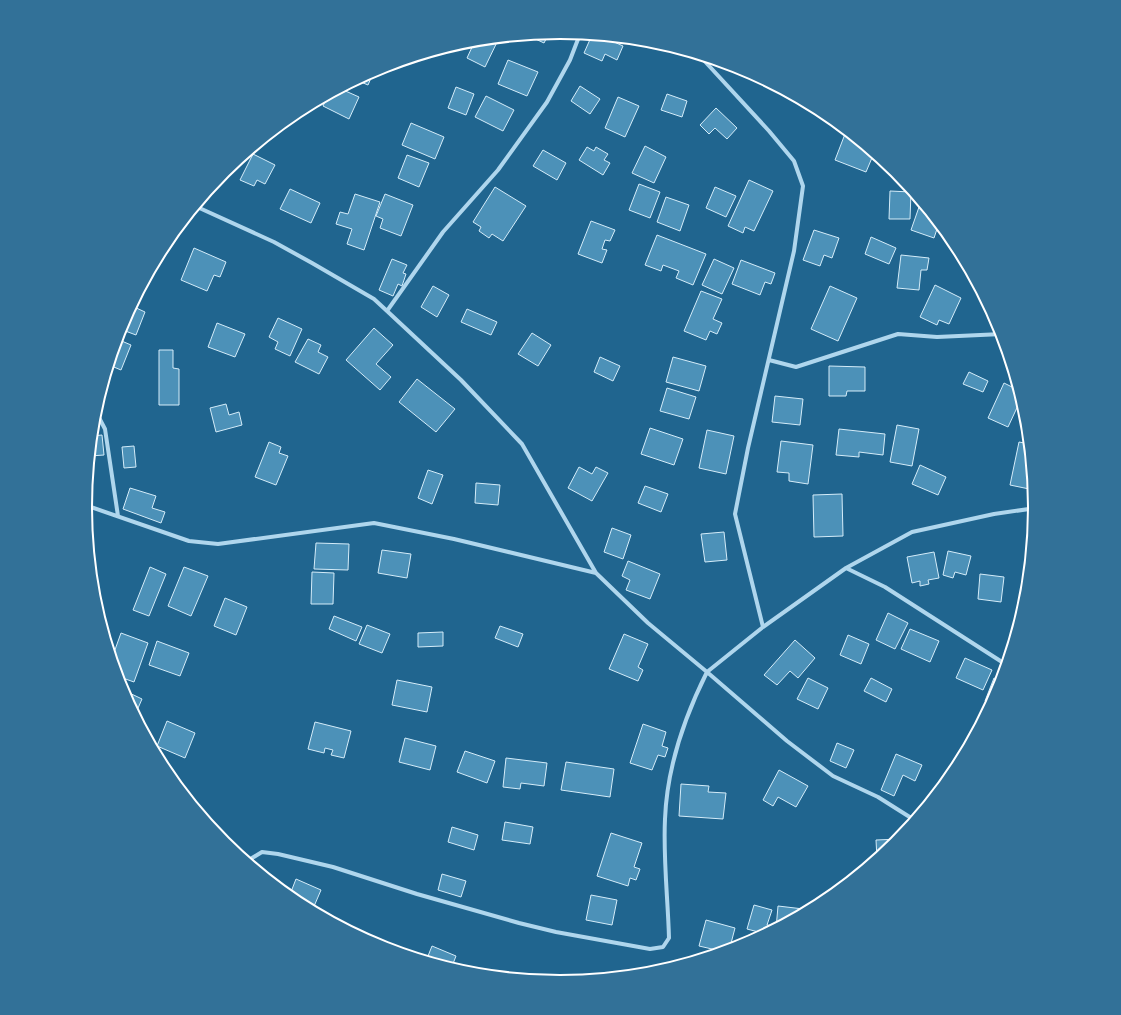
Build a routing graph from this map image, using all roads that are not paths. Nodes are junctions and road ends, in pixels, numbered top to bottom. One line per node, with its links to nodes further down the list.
1 (578, 40): 4 (street)
2 (706, 62): 6 (street)
3 (200, 208): 4 (street)
4 (387, 311): 12 (street)
5 (995, 334): 6 (street)
6 (769, 360): 13 (street)
7 (100, 420): 10 (street)
8 (92, 507): 10 (street)
9 (1029, 509): 11 (street)
10 (118, 516): 12 (street)
11 (846, 568): 13 (street); 14 (street)
12 (596, 573): 15 (street)
13 (763, 627): 15 (street)
14 (1003, 661)
15 (707, 672): 16 (street); 17 (street)
16 (912, 817)
17 (251, 859)

